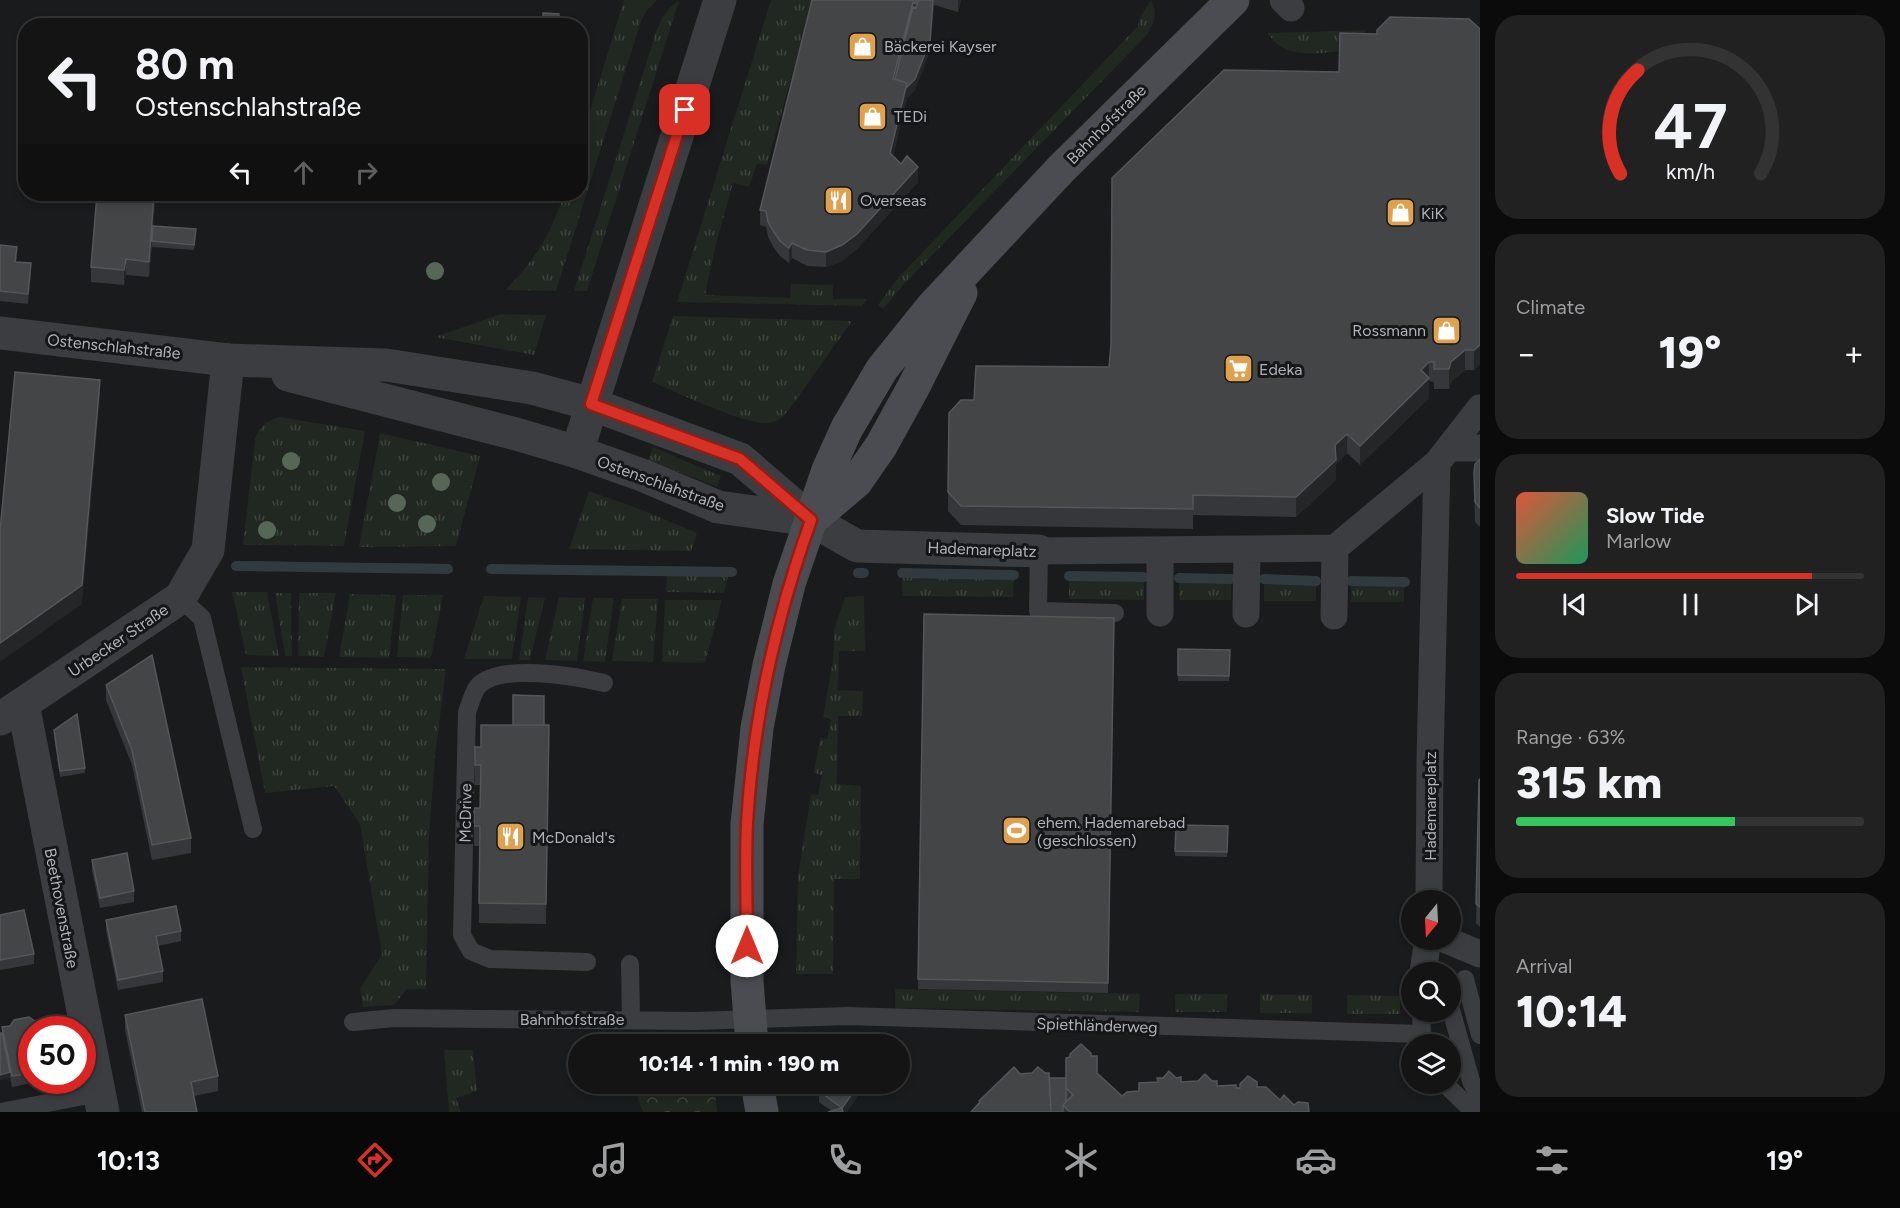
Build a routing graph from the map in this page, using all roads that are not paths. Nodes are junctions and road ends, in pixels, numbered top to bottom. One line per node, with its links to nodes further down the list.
1 (720, 0): 5 (street)
2 (1233, 0): 10 (main road, Bahnhofstraße)
3 (0, 333): 4 (street, Ostenschlahstraße)
4 (228, 360): 5 (street, Ostenschlahstraße); 8 (street, Ostenschlahstraße); 15 (street, Urbecker Straße)
5 (591, 404): 8 (street); 10 (street, Ostenschlahstraße)
6 (1480, 408): 9 (street)
7 (1480, 448): 9 (street)
8 (576, 452): 10 (street, Ostenschlahstraße)
9 (1443, 455): 11 (street); 23 (street, Hademareplatz)
10 (811, 520): 13 (street, Hademareplatz); 32 (main road, Bahnhofstraße)
11 (1335, 548): 12 (street, Hademareplatz); 19 (street)
12 (1247, 550): 14 (street, Hademareplatz); 18 (street)
13 (1039, 551): 14 (street, Hademareplatz); 16 (lane)
14 (1160, 551): 17 (street)
15 (180, 598): 21 (street, Urbecker Straße); 22 (lane)
16 (1115, 613)
17 (1160, 613)
18 (1246, 614)
19 (1334, 616)
20 (604, 683): 26 (lane, McDrive)
21 (11, 711): 38 (street, Beethovenstraße)
22 (253, 829)
23 (1429, 890)
24 (1461, 946): 25 (street)
25 (1480, 954)
26 (587, 962)
27 (630, 964): 29 (lane)
28 (1465, 979): 33 (lane)
29 (631, 1019): 30 (lane, Bahnhofstraße); 32 (lane, Bahnhofstraße)
30 (352, 1022)
31 (1454, 1022): 37 (lane)
32 (751, 1032): 34 (lane, Spiethländerweg)
33 (1480, 1035)
34 (1401, 1038)
35 (759, 1094): 40 (main road)
36 (1455, 1094): 41 (lane)
37 (1480, 1098)
38 (101, 1103): 39 (lane)
39 (1, 1112)
40 (762, 1112)
41 (1474, 1112)

